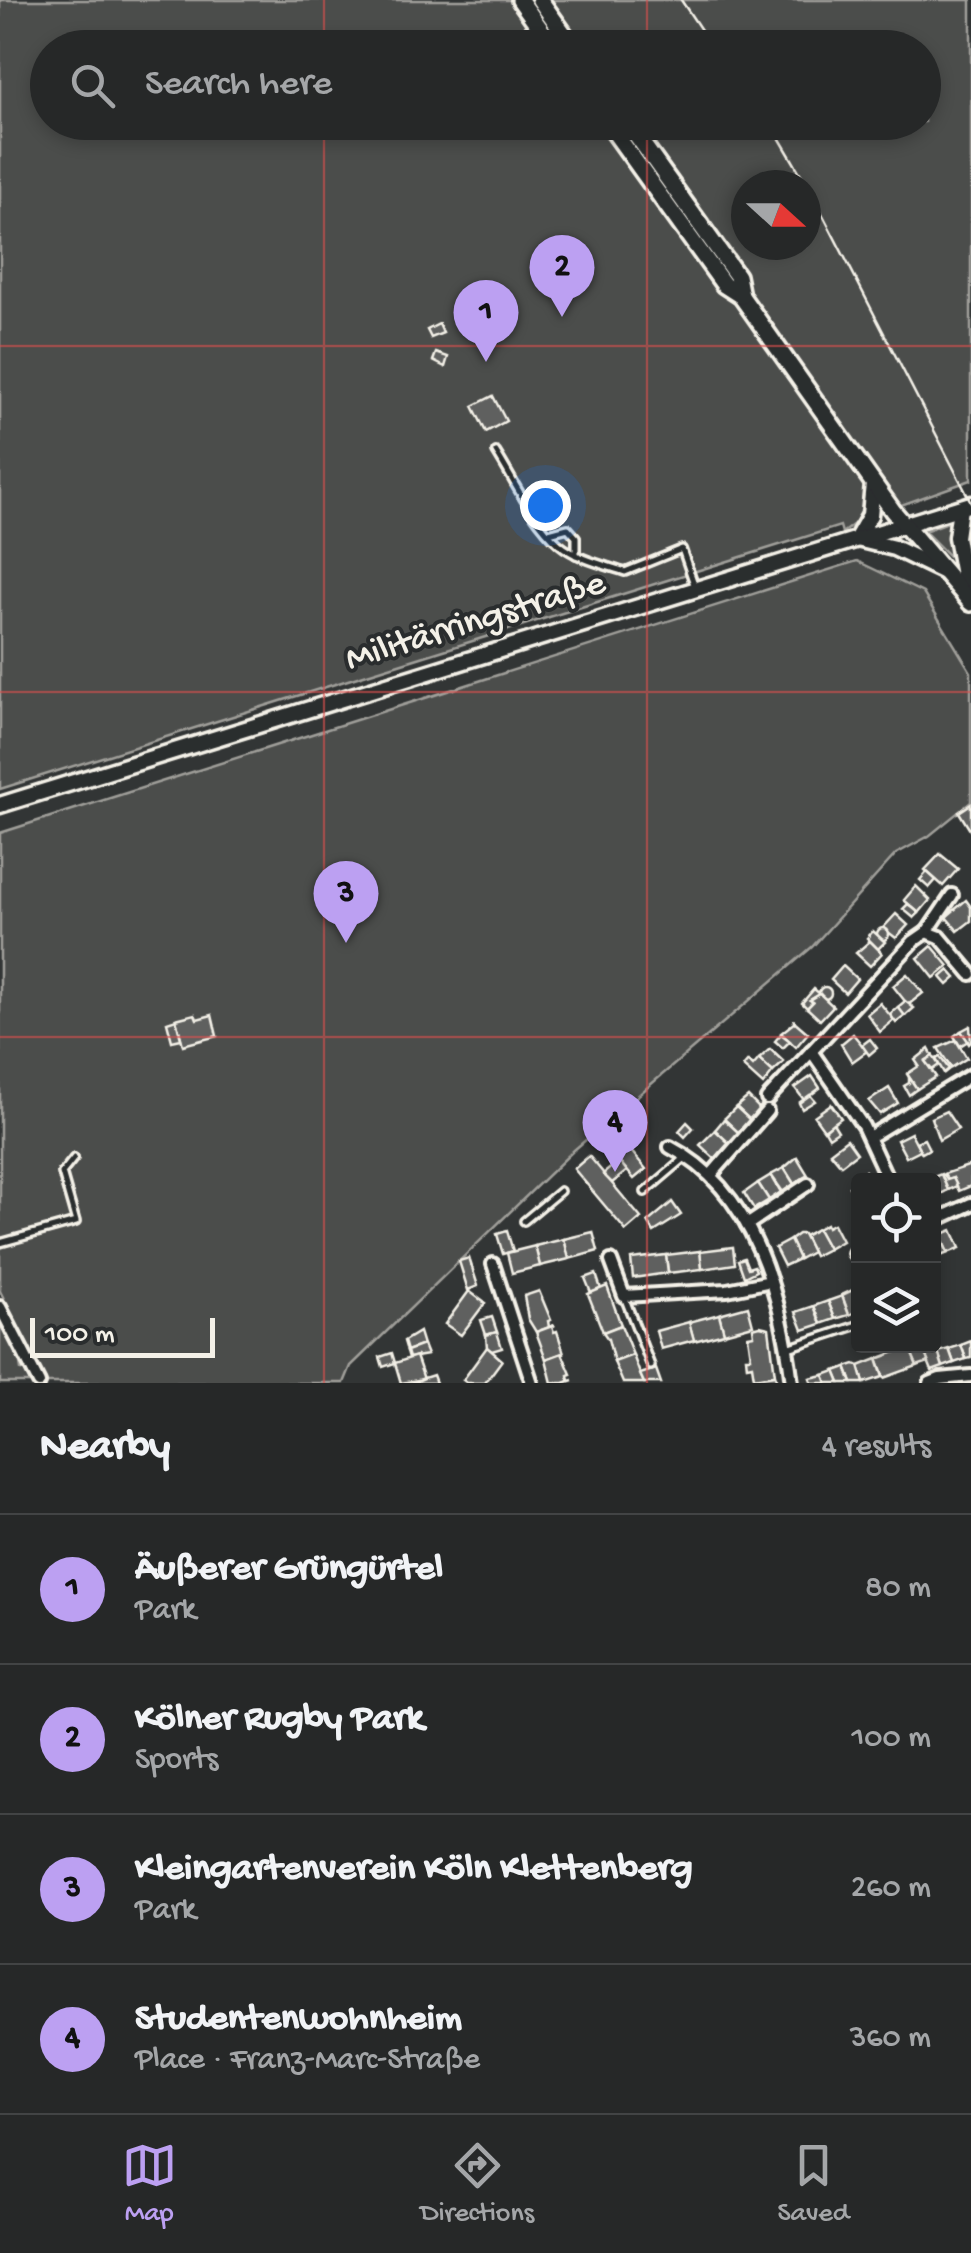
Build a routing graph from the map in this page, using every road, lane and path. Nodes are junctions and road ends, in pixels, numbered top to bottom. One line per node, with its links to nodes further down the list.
1 (520, 0): 3 (main road)
2 (540, 0): 4 (main road)
3 (541, 30)
4 (561, 30)
5 (620, 140): 7 (main road)
6 (640, 140): 7 (main road)
7 (741, 296): 9 (main road)
8 (496, 452): 12 (lane)
9 (874, 484): 11 (main road); 13 (main road)
10 (965, 506): 11 (main road, Militärringstraße); 17 (main road)
11 (903, 524): 13 (main road, Militärringstraße); 15 (main road)
12 (549, 533): 14 (lane); 14 (lane)
13 (856, 539): 15 (main road); 16 (main road, Militärringstraße)
14 (576, 555): 16 (lane)
15 (948, 574): 17 (main road)
16 (696, 590): 18 (main road, Militärringstraße)
17 (969, 600)
18 (0, 804)
19 (952, 895): 20 (street)
20 (927, 932): 21 (street); 22 (street)
21 (971, 974)
22 (811, 1052): 24 (street); 29 (street)
23 (971, 1075): 24 (street)
24 (869, 1138): 28 (street)
25 (670, 1147): 26 (street)
26 (688, 1156): 29 (street); 32 (lane)
27 (74, 1158): 37 (lane)
28 (885, 1173)
29 (711, 1175): 36 (street)
30 (808, 1184): 36 (street)
31 (560, 1191): 35 (lane)
32 (645, 1192)
33 (971, 1204): 34 (street)
34 (941, 1218)
35 (524, 1222)
36 (746, 1225): 40 (street)
37 (0, 1243)
38 (611, 1261): 41 (street)
39 (494, 1264): 48 (street)
40 (770, 1281): 41 (street); 44 (street)
41 (624, 1296): 45 (lane)
42 (0, 1306): 47 (street)
43 (851, 1327): 44 (lane)
44 (788, 1348): 49 (street)
45 (651, 1366)
46 (971, 1376): 50 (street)
47 (38, 1383)
48 (532, 1383)
49 (792, 1383)
50 (930, 1383)

